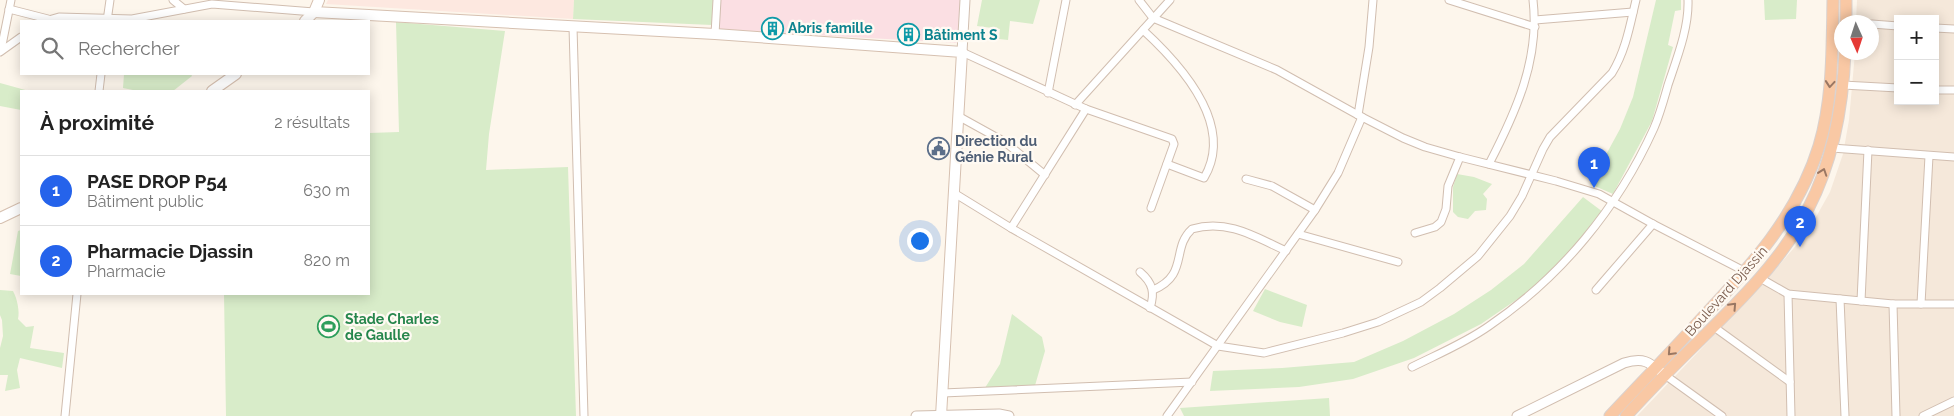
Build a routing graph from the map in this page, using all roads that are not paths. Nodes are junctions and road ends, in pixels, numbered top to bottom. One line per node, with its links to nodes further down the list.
1 (11, 0): 18 (street)
2 (110, 0): 25 (street)
3 (172, 0): 19 (street)
4 (319, 0): 20 (main road)
5 (717, 0): 34 (street)
6 (965, 0): 37 (street)
7 (1066, 0): 47 (street)
8 (1139, 0): 23 (street)
9 (1170, 0): 23 (street)
10 (1373, 0): 51 (street)
11 (1449, 0): 27 (street)
12 (1533, 0): 27 (street)
13 (1636, 0): 21 (street)
14 (1688, 0): 63 (street)
15 (1833, 0): 75 (highway, Boulevard Djassin, one-way to 75)
16 (1846, 0): 22 (highway)
17 (215, 2): 19 (street); 20 (street)
18 (10, 9): 24 (street); 36 (street)
19 (184, 9): 25 (street)
20 (314, 12): 26 (main road); 30 (main road)
21 (1633, 12): 27 (street); 60 (street)
22 (1846, 15)
23 (1153, 18): 33 (street); 51 (street)
24 (47, 20): 25 (street)
25 (108, 20)
26 (306, 20)
27 (1535, 24): 58 (street)
28 (1879, 25): 29 (street)
29 (1894, 26)
30 (572, 27): 34 (main road); 97 (street)
31 (1939, 28): 32 (street)
32 (1954, 29)
33 (1143, 30): 48 (street); 57 (street)
34 (715, 34): 37 (main road)
35 (20, 38): 36 (street)
36 (0, 51)
37 (962, 52): 47 (street); 50 (main road)
38 (1844, 60): 41 (highway, Boulevard Djassin)
39 (101, 75): 43 (street)
40 (235, 75): 44 (main road)
41 (1842, 85): 42 (street); 52 (highway, Boulevard Djassin)
42 (1894, 88)
43 (99, 90)
44 (213, 90)
45 (1939, 90): 46 (street)
46 (1954, 90)
47 (1048, 93): 48 (street)
48 (1075, 105): 49 (street)
49 (1086, 109): 57 (street); 59 (street)
50 (958, 116): 59 (street); 62 (main road)
51 (1360, 116): 55 (street); 66 (street)
52 (1832, 148): 53 (street); 76 (highway, Boulevard Djassin, one-way to 52)
53 (1868, 150): 54 (street); 82 (street)
54 (1929, 156): 56 (street); 84 (street)
55 (1460, 157): 58 (street); 70 (street)
56 (1954, 157)
57 (1167, 164): 65 (street)
58 (1490, 164): 60 (street)
59 (1045, 175): 69 (street)
60 (1532, 176): 63 (street); 88 (street)
61 (1246, 178): 66 (street)
62 (954, 192): 69 (street); 93 (main road)
63 (1613, 202): 68 (street); 89 (street)
64 (20, 208): 67 (main road)
65 (1151, 208)
66 (1315, 210): 71 (street)
67 (0, 218)
68 (1653, 224): 75 (street); 78 (street)
69 (1011, 228): 86 (street)
70 (1415, 233)
71 (1298, 234): 72 (street); 73 (street)
72 (1286, 251): 77 (street); 88 (street)
73 (1398, 262)
74 (1140, 272): 77 (street)
75 (1746, 272): 90 (highway, Boulevard Djassin, one-way to 90)
76 (1760, 278): 79 (street); 87 (highway, Boulevard Djassin, one-way to 76)
77 (1153, 290): 86 (street)
78 (1596, 290)
79 (1788, 294): 81 (street); 92 (street)
80 (77, 295): 96 (street)
81 (1840, 300): 82 (street); 106 (street)
82 (1861, 302): 83 (street)
83 (1893, 304): 84 (street); 107 (street)
84 (1921, 304): 85 (street)
85 (1954, 304)
86 (1150, 308): 88 (street)
87 (1714, 327): 90 (highway, Boulevard Djassin); 92 (street)
88 (1218, 346): 91 (street)
89 (1412, 367)
90 (1660, 371): 101 (street); 102 (highway, Boulevard Djassin); 103 (highway, Boulevard Djassin); 104 (street)
91 (1192, 382): 93 (street); 100 (street)
92 (1790, 382): 105 (street)
93 (943, 393): 95 (main road)
94 (1954, 401): 108 (street)
95 (942, 415): 98 (street); 99 (street)
96 (65, 416)
97 (584, 416)
98 (916, 416)
99 (1007, 416)
100 (1167, 416)
101 (1517, 416)
102 (1610, 416)
103 (1626, 416)
104 (1722, 416)
105 (1790, 416)
106 (1845, 416)
107 (1896, 416)
108 (1924, 416)

